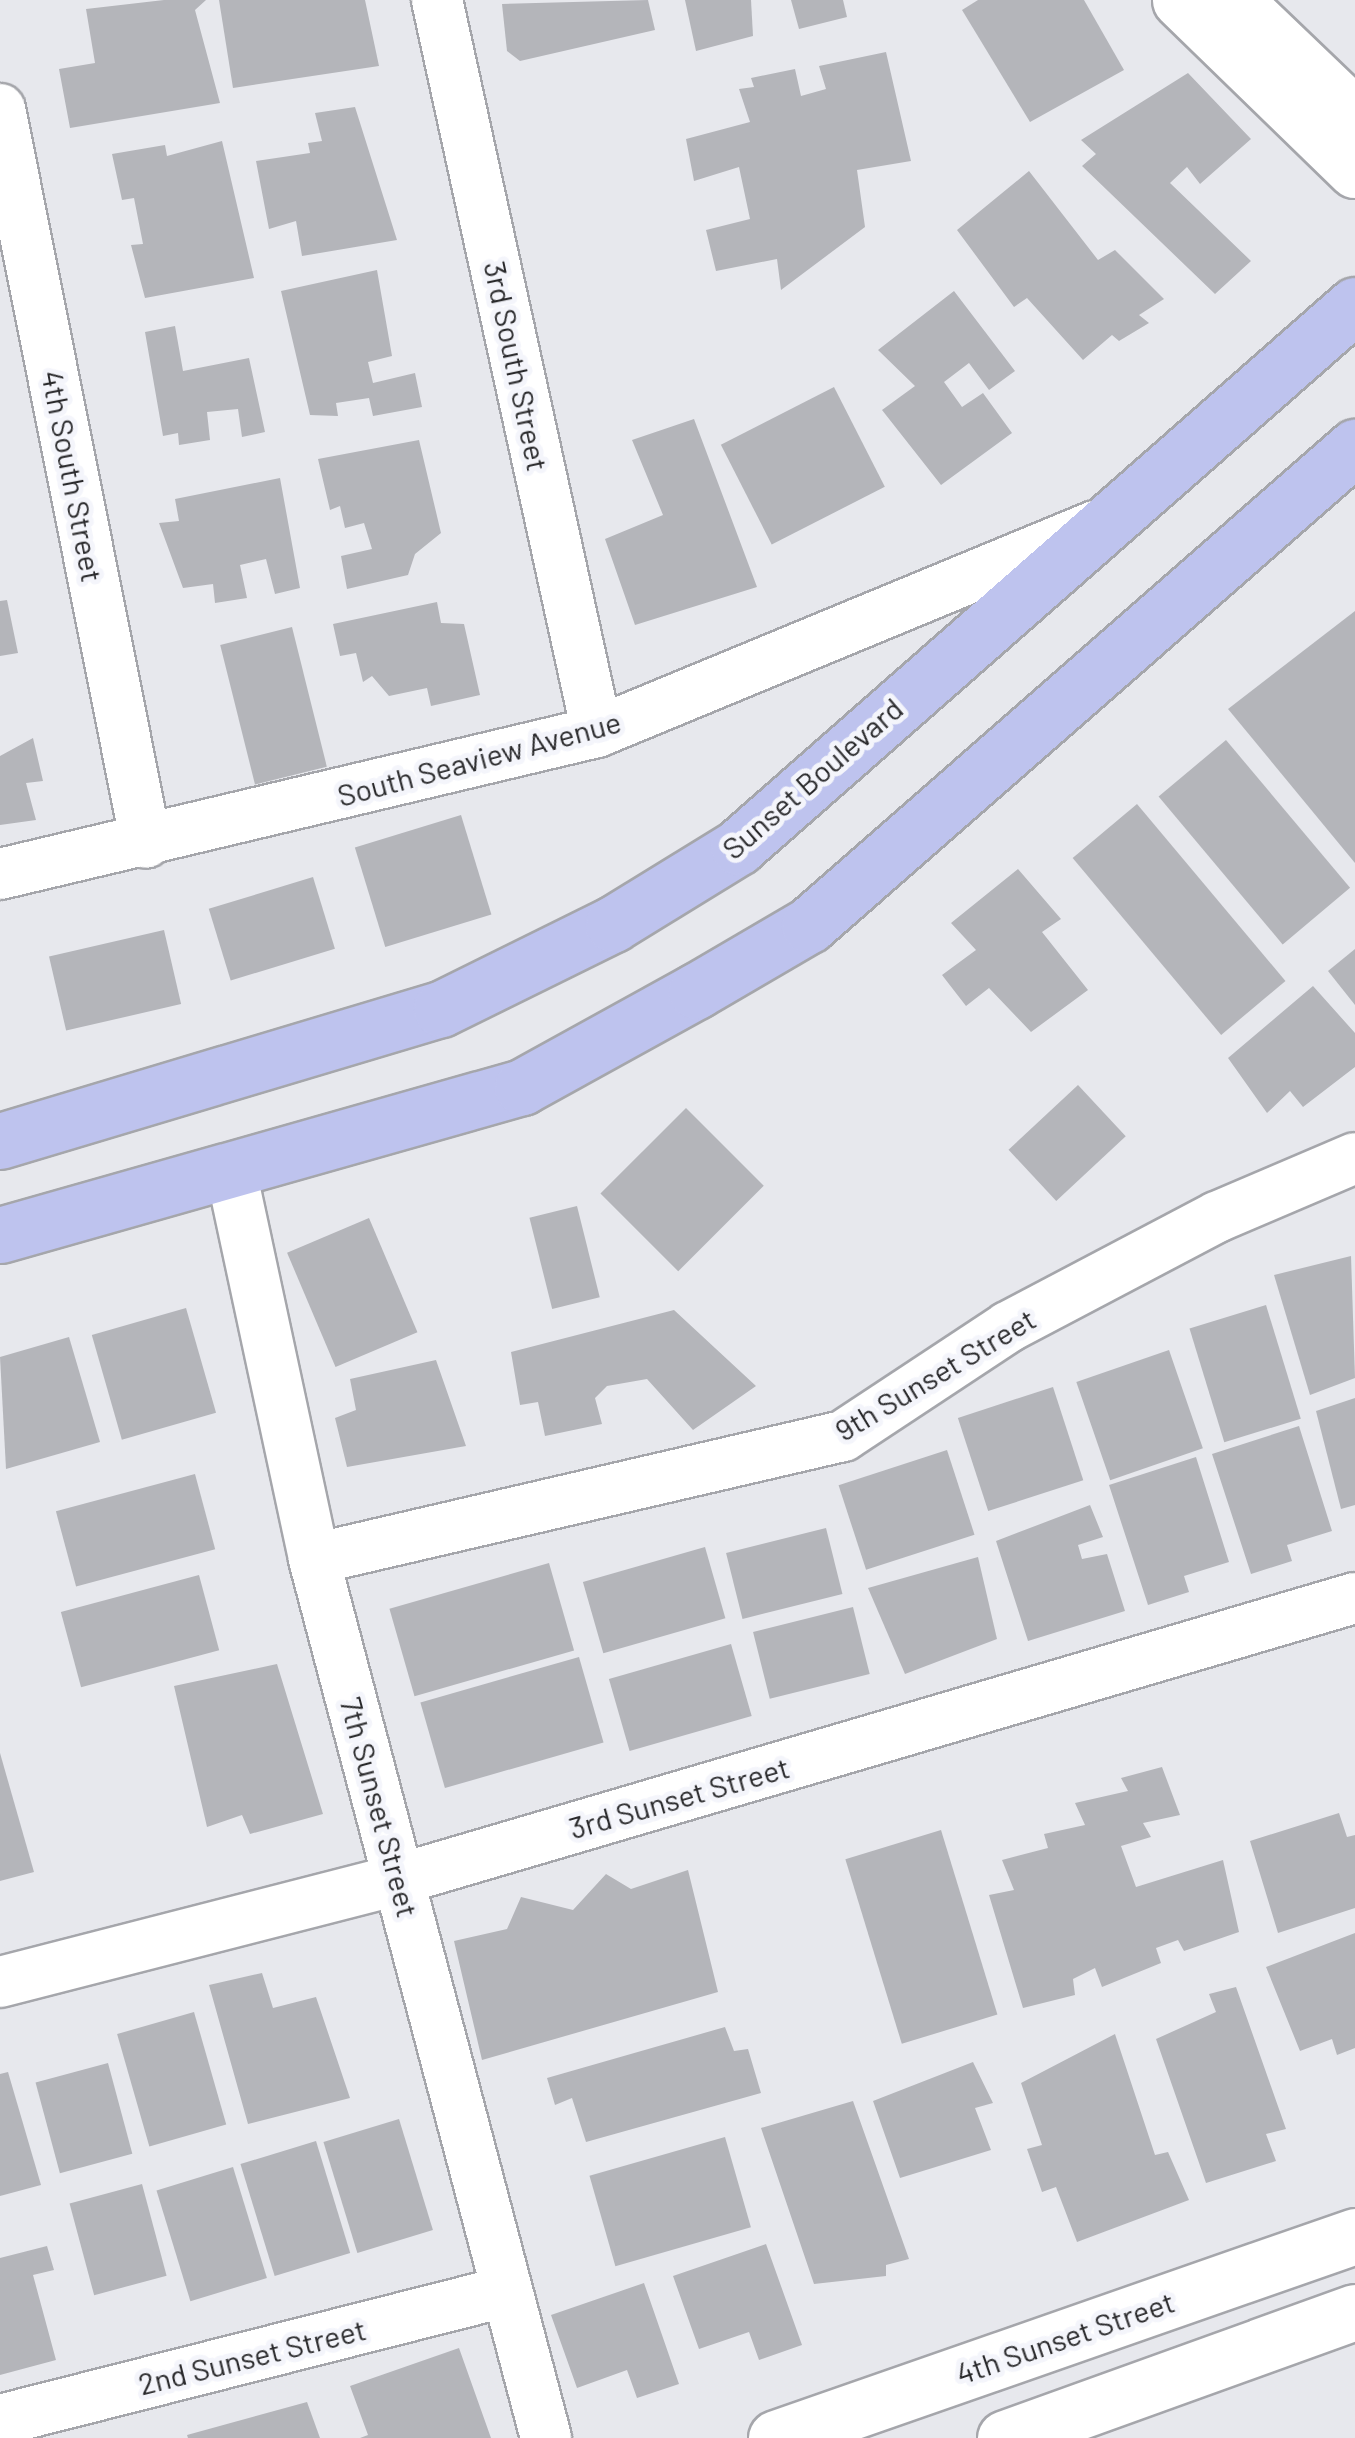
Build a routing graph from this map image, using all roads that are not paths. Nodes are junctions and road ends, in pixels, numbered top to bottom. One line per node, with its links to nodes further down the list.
1 (437, 0): 12 (street, 3rd South Street)
2 (1180, 0): 6 (street)
3 (1234, 0): 5 (street)
4 (0, 109): 13 (street, 4th South Street)
5 (1355, 116)
6 (1355, 170)
7 (1355, 306): 10 (main road, Sunset Boulevard)
8 (1355, 446): 11 (main road)
9 (1355, 499): 11 (main road)
10 (1108, 520): 12 (street, South Seaview Avenue); 15 (main road, Sunset Boulevard)
11 (1189, 599): 17 (main road)
12 (596, 732): 13 (street, South Seaview Avenue)
13 (146, 843): 14 (street, South Seaview Avenue)
14 (0, 874)
15 (0, 1141)
16 (1355, 1158): 19 (street, 9th Sunset Street)
17 (230, 1172): 18 (main road); 19 (street, 7th Sunset Street)
18 (0, 1236)
19 (314, 1559): 21 (street, 7th Sunset Street)
20 (1355, 1598): 21 (street, 3rd Sunset Street)
21 (400, 1878): 22 (street, 3rd Sunset Street); 24 (street, 7th Sunset Street)
22 (0, 1982)
23 (1355, 2236): 28 (street, 4th Sunset Street)
24 (504, 2292): 26 (street, 2nd Sunset Street); 27 (street, 7th Sunset Street)
25 (1355, 2312): 29 (street)
26 (0, 2420)
27 (546, 2438)
28 (776, 2438)
29 (1005, 2438)

